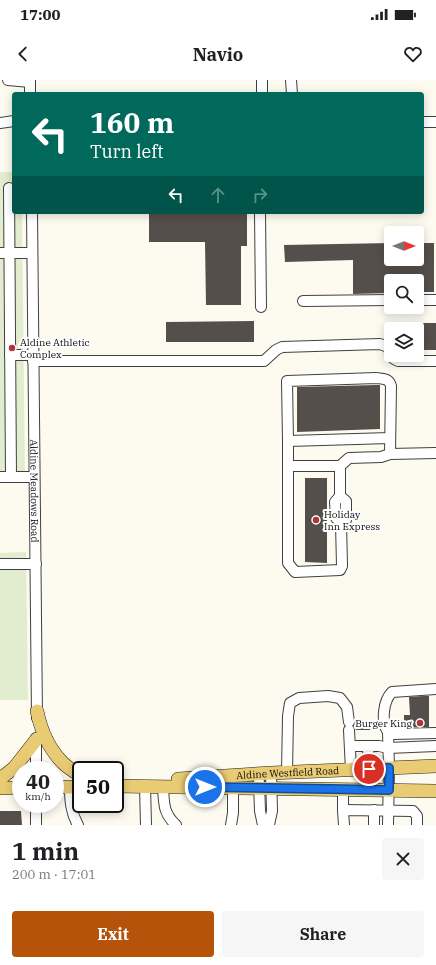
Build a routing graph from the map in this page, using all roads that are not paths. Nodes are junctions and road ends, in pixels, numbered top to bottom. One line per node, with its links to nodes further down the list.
1 (8, 80): 4 (street)
2 (262, 80): 6 (street)
3 (291, 80): 7 (street)
4 (30, 81): 5 (street)
5 (30, 92)
6 (262, 92)
7 (292, 92)
8 (12, 121): 11 (street)
9 (424, 122): 10 (street)
10 (436, 122)
11 (0, 124)
12 (8, 188): 15 (street)
13 (32, 214): 16 (street, Aldine Meadows Road)
14 (260, 214): 21 (street)
15 (5, 253): 16 (street); 23 (street)
16 (32, 253): 24 (street, Aldine Meadows Road)
17 (384, 300): 20 (street)
18 (424, 300): 19 (street)
19 (436, 300)
20 (303, 301)
21 (261, 307)
22 (384, 346): 24 (street)
23 (10, 355): 24 (street); 33 (street)
24 (33, 358): 34 (street, Aldine Meadows Road)
25 (424, 361): 26 (street)
26 (436, 361)
27 (390, 438): 28 (street); 28 (street); 30 (street)
28 (288, 441): 31 (street)
29 (436, 453): 30 (street)
30 (390, 454): 32 (street)
31 (288, 466): 32 (street); 32 (street)
32 (340, 466)
33 (11, 477): 34 (street); 35 (street)
34 (34, 477): 37 (street, Aldine Meadows Road)
35 (0, 478)
36 (0, 564): 37 (street)
37 (36, 564): 39 (street, Aldine Meadows Road)
38 (436, 690): 40 (street)
39 (37, 711): 42 (street, Aldine Meadows Road); 50 (main road)
40 (388, 732): 41 (street); 46 (street)
41 (436, 733)
42 (36, 740): 47 (street, Aldine Meadows Road); 55 (main road)
43 (350, 746): 44 (street); 52 (street); 54 (street)
44 (368, 746): 46 (street); 51 (street)
45 (436, 746): 46 (street)
46 (388, 748): 49 (street)
47 (36, 761)
48 (436, 766): 49 (main road, Aldine Westfield Road)
49 (389, 768): 51 (main road, Aldine Westfield Road); 64 (street)
50 (72, 769)
51 (369, 769): 52 (main road, Aldine Westfield Road)
52 (351, 770): 54 (main road, Aldine Westfield Road)
53 (265, 773): 54 (main road, Aldine Westfield Road); 57 (main road, Aldine Westfield Road); 62 (street)
54 (286, 773)
55 (0, 779)
56 (124, 786): 57 (main road, Aldine Westfield Road)
57 (142, 786): 58 (main road, Aldine Westfield Road); 73 (street)
58 (163, 786): 59 (main road, Aldine Westfield Road); 74 (street)
59 (232, 787): 62 (main road, Aldine Westfield Road); 75 (street)
60 (0, 788): 61 (main road)
61 (12, 788)
62 (265, 788): 63 (main road, Aldine Westfield Road); 76 (street); 77 (street)
63 (343, 789): 64 (main road, Aldine Westfield Road); 66 (street)
64 (389, 790): 65 (main road, Aldine Westfield Road); 68 (street)
65 (436, 791)
66 (343, 810): 67 (street); 78 (street)
67 (374, 810): 68 (street); 79 (street)
68 (388, 810): 80 (street); 81 (street)
69 (36, 813): 71 (street)
70 (72, 813): 72 (street)
71 (36, 825)
72 (78, 825)
73 (146, 825)
74 (176, 825)
75 (231, 825)
76 (263, 825)
77 (269, 825)
78 (344, 825)
79 (374, 825)
80 (388, 825)
81 (417, 825)

